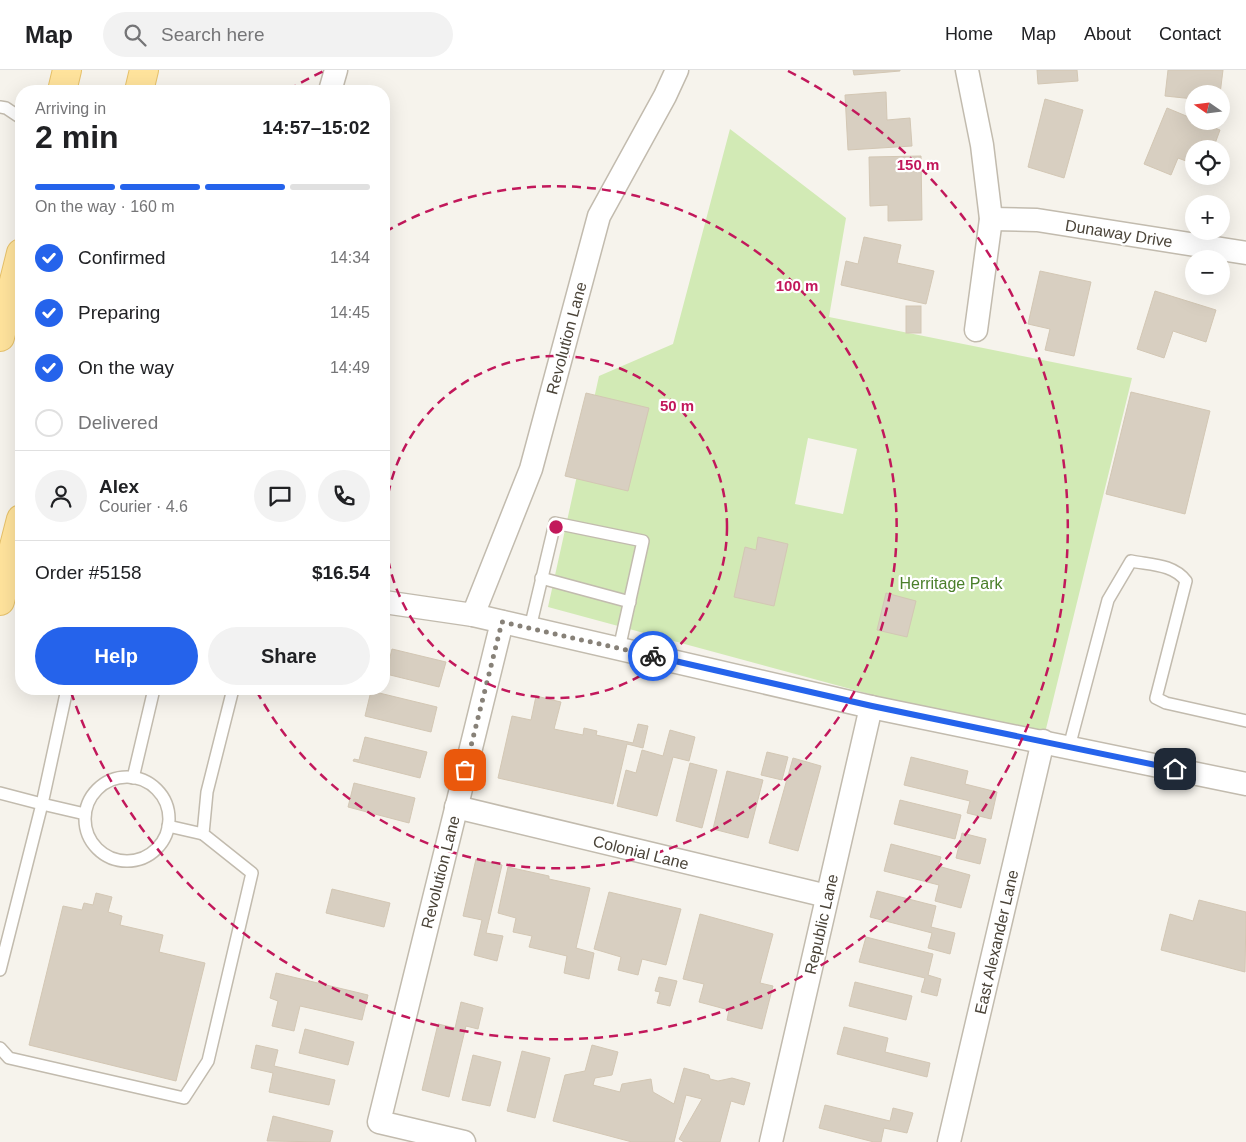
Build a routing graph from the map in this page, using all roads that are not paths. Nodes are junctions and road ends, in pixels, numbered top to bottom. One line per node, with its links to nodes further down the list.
1 (67, 70): 6 (main road)
2 (144, 70): 7 (main road)
3 (336, 70): 8 (street)
4 (677, 70): 21 (street, Revolution Lane)
5 (967, 70): 11 (street)
6 (63, 85)
7 (140, 85)
8 (332, 85)
9 (0, 107): 10 (lane)
10 (15, 114)
11 (991, 219): 12 (street, Dunaway Drive); 14 (street)
12 (1246, 251)
13 (15, 277): 15 (main road)
14 (976, 330)
15 (0, 337)
16 (15, 529): 18 (main road)
17 (541, 578): 19 (lane); 19 (lane); 23 (lane)
18 (0, 601)
19 (630, 602): 24 (lane)
20 (390, 603): 21 (street)
21 (473, 615): 22 (street)
22 (502, 622): 23 (street); 36 (street, Revolution Lane)
23 (530, 628): 24 (street)
24 (619, 648): 28 (street)
25 (66, 695): 35 (lane)
26 (153, 695): 32 (lane)
27 (231, 695): 39 (lane)
28 (872, 706): 30 (street); 40 (street, Republic Lane)
29 (1246, 721): 31 (lane)
30 (1043, 741): 31 (street); 45 (street, East Alexander Lane)
31 (1069, 747): 33 (street)
32 (133, 778): 37 (lane); 38 (lane)
33 (1246, 784)
34 (0, 793): 35 (lane)
35 (42, 804): 37 (lane); 41 (lane)
36 (456, 807): 40 (street, Colonial Lane); 43 (street, Revolution Lane)
37 (85, 814): 38 (lane)
38 (168, 826): 39 (lane)
39 (203, 834): 42 (lane)
40 (827, 896): 44 (street, Republic Lane)
41 (0, 970)
42 (0, 1048)
43 (464, 1142)
44 (771, 1142)
45 (949, 1142)

